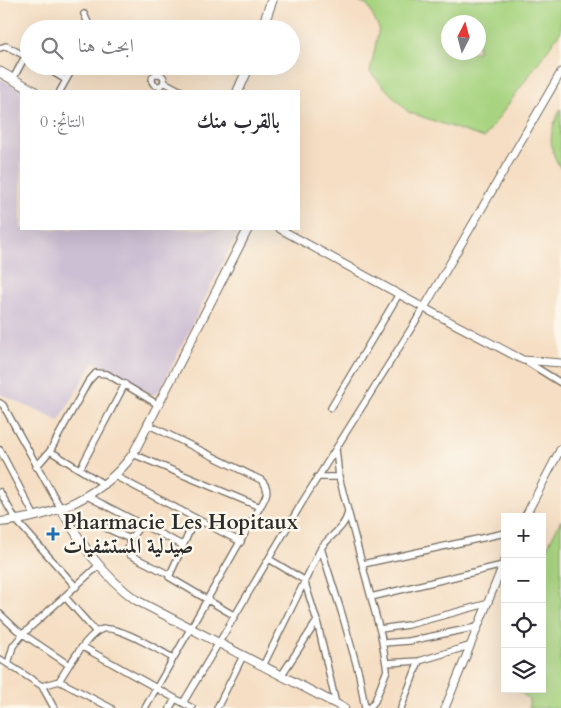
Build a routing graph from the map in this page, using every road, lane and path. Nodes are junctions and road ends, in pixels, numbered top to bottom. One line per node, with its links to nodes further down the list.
1 (272, 0): 4 (main road)
2 (84, 14): 3 (street)
3 (87, 20)
4 (265, 20)
5 (0, 48): 6 (street)
6 (20, 53)
7 (20, 68): 13 (street)
8 (0, 72): 13 (main road)
9 (561, 72): 23 (street)
10 (58, 75): 14 (street)
11 (69, 75): 14 (street)
12 (245, 75): 19 (main road)
13 (13, 79): 16 (main road)
14 (66, 80): 17 (street)
15 (164, 82): 18 (street)
16 (32, 90)
17 (61, 90)
18 (179, 90)
19 (238, 90)
20 (247, 230): 29 (main road)
21 (282, 230): 22 (street)
22 (399, 294): 23 (street); 30 (street)
23 (424, 308): 24 (street); 33 (street)
24 (523, 360): 25 (street); 26 (street)
25 (561, 363)
26 (561, 382)
27 (124, 384): 29 (street); 35 (street); 38 (street)
28 (0, 403): 37 (street)
29 (157, 404): 31 (main road)
30 (331, 408)
31 (147, 424): 36 (main road); 47 (street)
32 (561, 448): 48 (street)
33 (336, 449): 40 (street); 41 (street)
34 (0, 450): 49 (street)
35 (50, 451): 37 (street); 38 (street)
36 (133, 454): 39 (main road); 47 (street)
37 (36, 467): 46 (street)
38 (80, 470): 42 (street)
39 (116, 476): 42 (main road); 50 (street)
40 (317, 477): 41 (street); 60 (street)
41 (339, 477): 45 (street)
42 (105, 485): 44 (main road)
43 (0, 492): 51 (street)
44 (87, 496): 46 (main road); 53 (street)
45 (347, 504): 59 (street); 61 (street)
46 (60, 507): 49 (main road); 63 (main road)
47 (260, 507): 57 (street)
48 (527, 513)
49 (34, 515): 51 (main road)
50 (196, 519): 57 (street); 58 (street)
51 (16, 520): 52 (main road); 67 (street)
52 (0, 522)
53 (141, 525): 56 (street); 58 (street)
54 (104, 527): 56 (street)
55 (501, 534): 61 (street)
56 (130, 539): 65 (street)
57 (241, 542): 70 (street)
58 (182, 545): 65 (street)
59 (321, 548): 66 (street); 106 (street)
60 (270, 559): 66 (street); 73 (street)
61 (363, 564): 69 (street)
62 (501, 564): 69 (street)
63 (98, 566): 67 (street); 76 (main road)
64 (501, 570): 71 (street)
65 (168, 574): 70 (street)
66 (304, 580): 74 (street); 91 (street)
67 (76, 587): 68 (street)
68 (65, 597): 78 (street); 79 (street)
69 (371, 597): 77 (street)
70 (207, 600): 73 (street); 76 (street)
71 (486, 604): 75 (street); 77 (street)
72 (0, 614): 79 (street)
73 (235, 616): 80 (street)
74 (318, 621): 92 (street); 98 (street)
75 (477, 627): 81 (street); 82 (street)
76 (189, 628): 80 (main road); 85 (street)
77 (380, 629): 81 (street)
78 (96, 632): 83 (street); 85 (street)
79 (23, 634): 89 (street); 90 (street)
80 (218, 643): 84 (main road); 97 (street)
81 (383, 643): 88 (street)
82 (469, 646): 87 (street); 108 (street)
83 (83, 647): 90 (street); 95 (street)
84 (243, 656): 91 (main road); 104 (street)
85 (173, 658): 95 (street)
86 (0, 659): 89 (street)
87 (419, 662): 88 (street); 107 (street)
88 (386, 663): 106 (street)
89 (8, 664): 94 (street)
90 (69, 665): 93 (street)
91 (263, 666): 92 (main road)
92 (281, 676): 98 (main road)
93 (59, 681): 94 (street); 100 (street)
94 (42, 686): 99 (street)
95 (157, 688): 96 (street); 101 (street)
96 (175, 699): 97 (street); 102 (street)
97 (183, 703): 103 (street)
98 (336, 704): 105 (main road)
99 (54, 708)
100 (111, 708)
101 (145, 708)
102 (170, 708)
103 (192, 708)
104 (217, 708)
105 (344, 708)
106 (367, 708)
107 (401, 708)
108 (445, 708)

